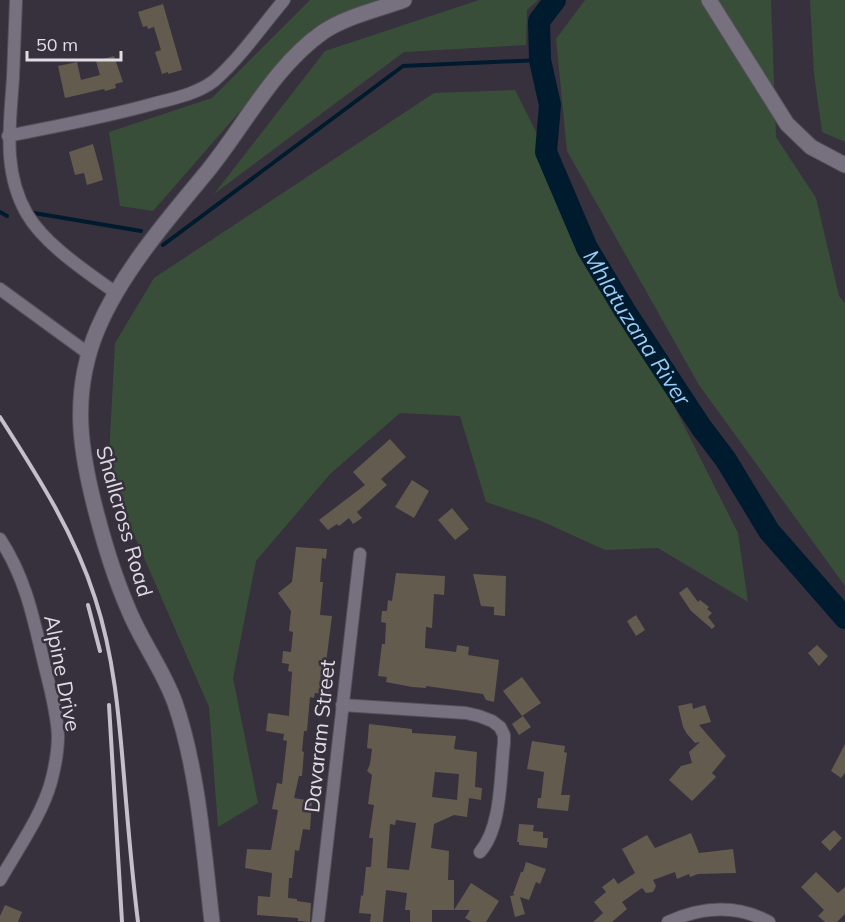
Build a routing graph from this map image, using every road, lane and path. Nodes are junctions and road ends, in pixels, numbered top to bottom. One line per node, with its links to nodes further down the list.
1 (16, 0): 5 (street)
2 (284, 0): 5 (street)
3 (404, 0): 8 (street, Shallcross Road)
4 (709, 0): 6 (street)
5 (8, 136): 8 (street)
6 (845, 165)
7 (0, 289): 9 (street)
8 (116, 293): 9 (street, Shallcross Road)
9 (89, 354): 15 (street, Shallcross Road)
10 (0, 539): 14 (street, Alpine Drive)
11 (360, 554): 12 (street, Davaram Street)
12 (342, 705): 13 (street); 16 (street, Davaram Street)
13 (480, 852)
14 (0, 880)
15 (212, 922)
16 (318, 922)
17 (668, 922): 18 (street)
18 (769, 922)

